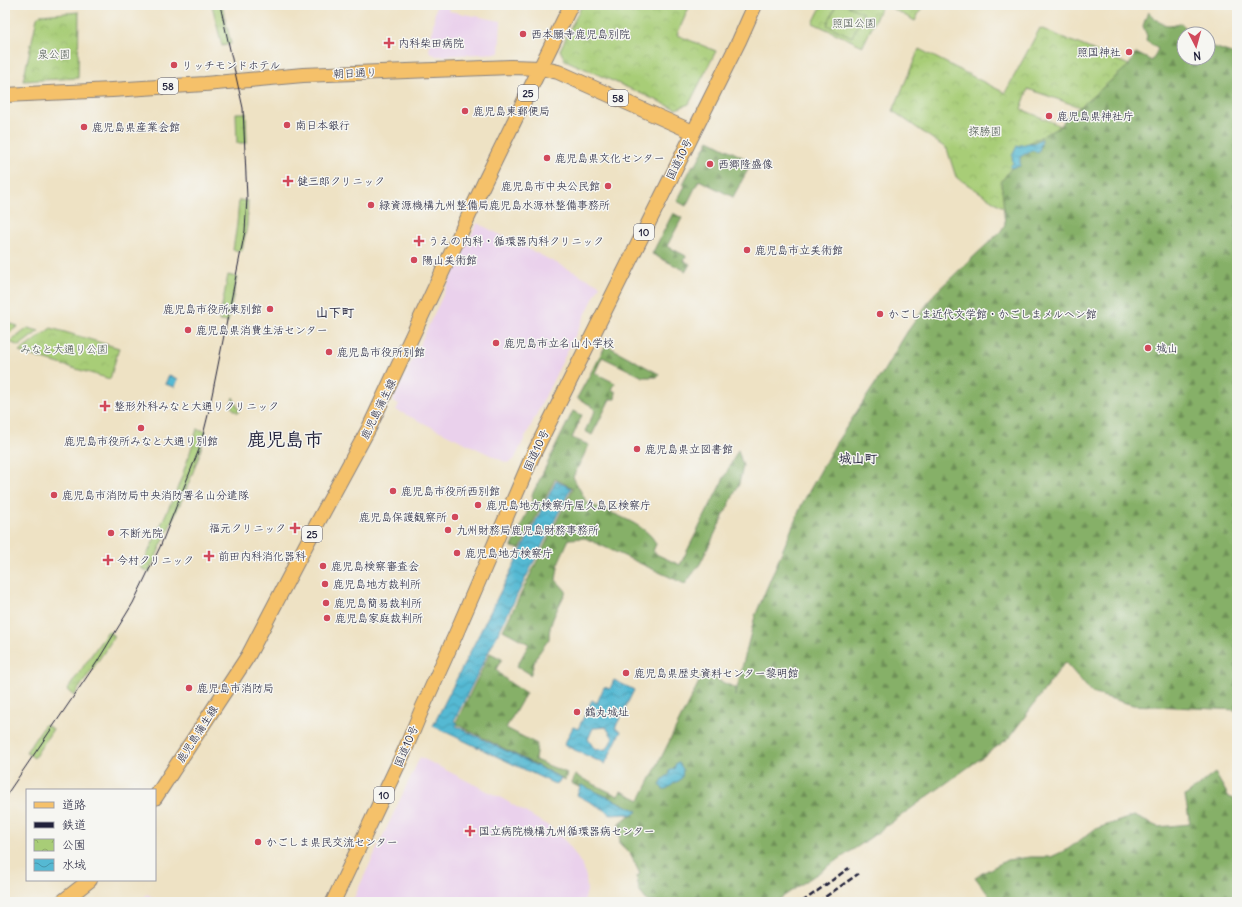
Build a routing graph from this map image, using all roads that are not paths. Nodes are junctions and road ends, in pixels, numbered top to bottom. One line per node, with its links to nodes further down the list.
1 (572, 5): 3 (main road, 鹿児島蒲生線 / 25)
2 (755, 5): 5 (main road, 国道10号 / 10)
3 (541, 68): 4 (main road, 朝日通り / 58); 5 (main road, 朝日通り / 58); 6 (main road, 鹿児島蒲生線 / 25)
4 (5, 95)
5 (693, 132): 9 (main road, 国道10号 / 10)
6 (156, 796)
7 (89, 881): 8 (main road)
8 (62, 902)
9 (333, 902)

